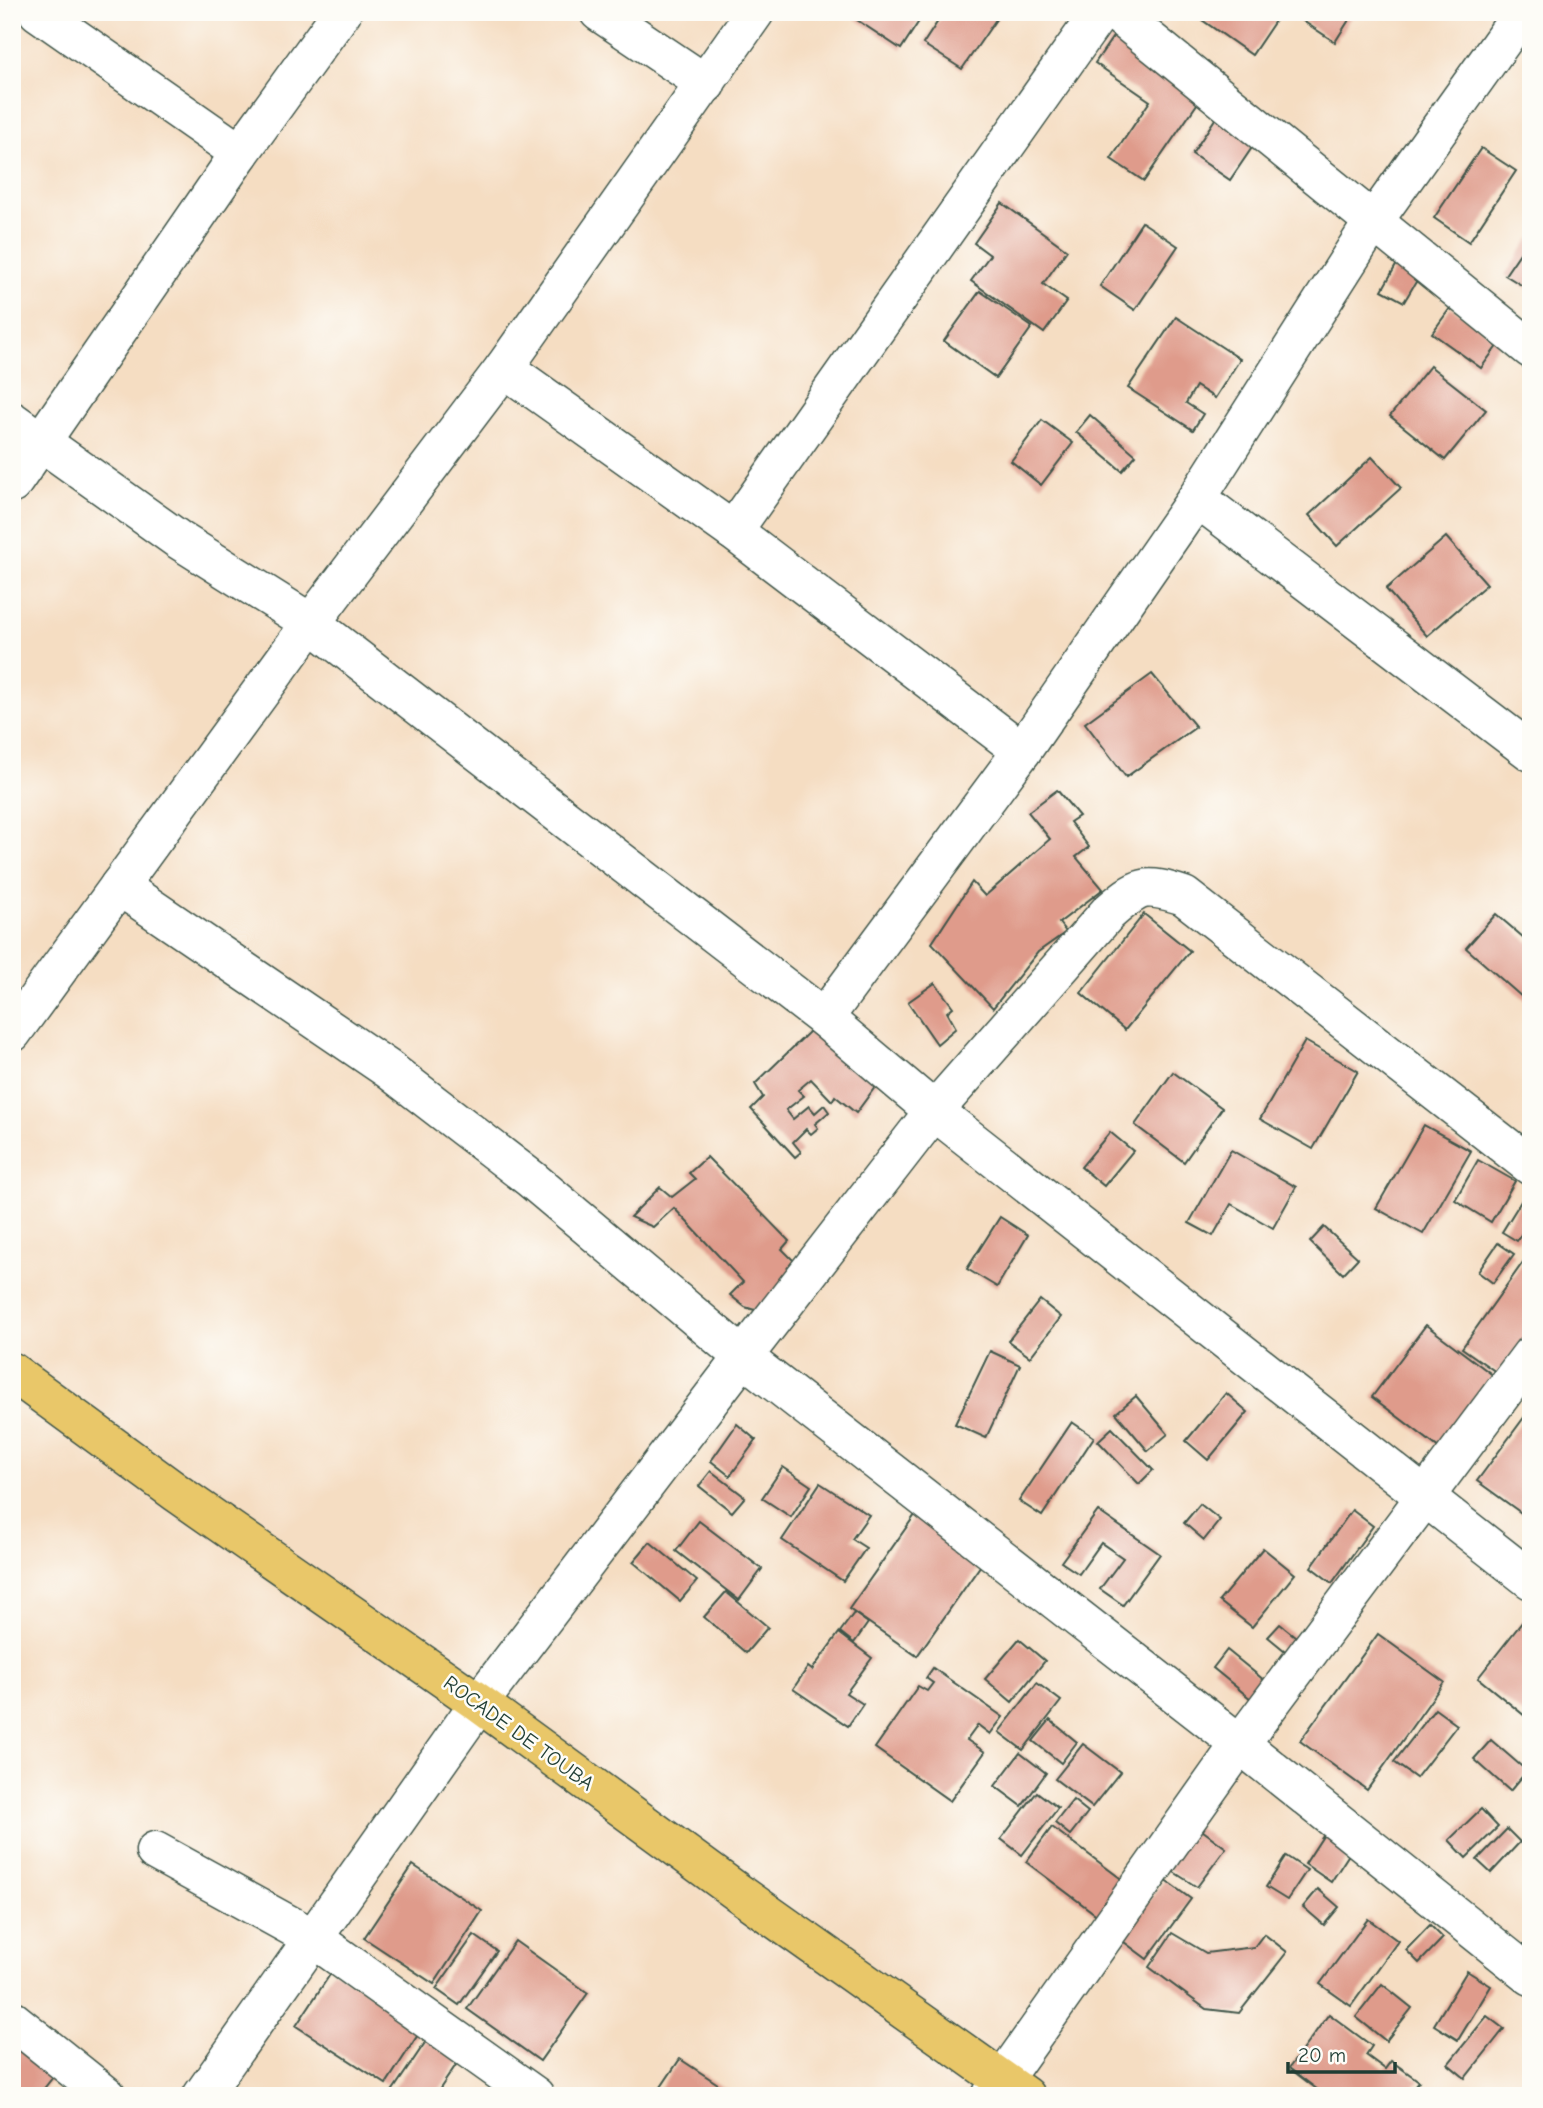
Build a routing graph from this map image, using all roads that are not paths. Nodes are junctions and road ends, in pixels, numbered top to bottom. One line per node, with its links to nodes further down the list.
1 (38, 12): 9 (street)
2 (342, 12): 9 (street)
3 (599, 12): 8 (street)
4 (755, 12): 8 (street)
5 (1100, 12): 16 (street)
6 (1115, 12): 10 (street)
7 (1522, 12): 10 (street)
8 (706, 84): 12 (street)
9 (240, 153): 13 (street)
10 (1373, 222): 11 (street); 15 (street)
11 (1531, 349)
12 (504, 368): 16 (street); 17 (street)
13 (27, 431): 14 (street); 17 (street)
14 (12, 484)
15 (1196, 498): 18 (street); 19 (street)
16 (733, 531): 18 (street)
17 (311, 623): 20 (street); 21 (street)
18 (1022, 751): 21 (street)
19 (1531, 752)
20 (119, 886): 22 (street); 26 (street)
21 (824, 1018): 23 (street)
22 (12, 1034)
23 (934, 1111): 24 (street); 26 (street); 28 (street)
24 (1531, 1166)
25 (1531, 1355): 28 (street)
26 (743, 1357): 30 (street); 31 (street)
27 (12, 1372): 30 (main road, ROCADE DE TOUBA)
28 (1424, 1498): 29 (street); 31 (street)
29 (1531, 1580)
30 (479, 1703): 33 (street); 36 (main road, ROCADE DE TOUBA)
31 (1240, 1744): 34 (street); 36 (street)
32 (155, 1851): 33 (street)
33 (313, 1938): 38 (street); 39 (street)
34 (1531, 1976)
35 (12, 2020): 37 (street)
36 (1006, 2090)
37 (107, 2096)
38 (202, 2096)
39 (535, 2096)

